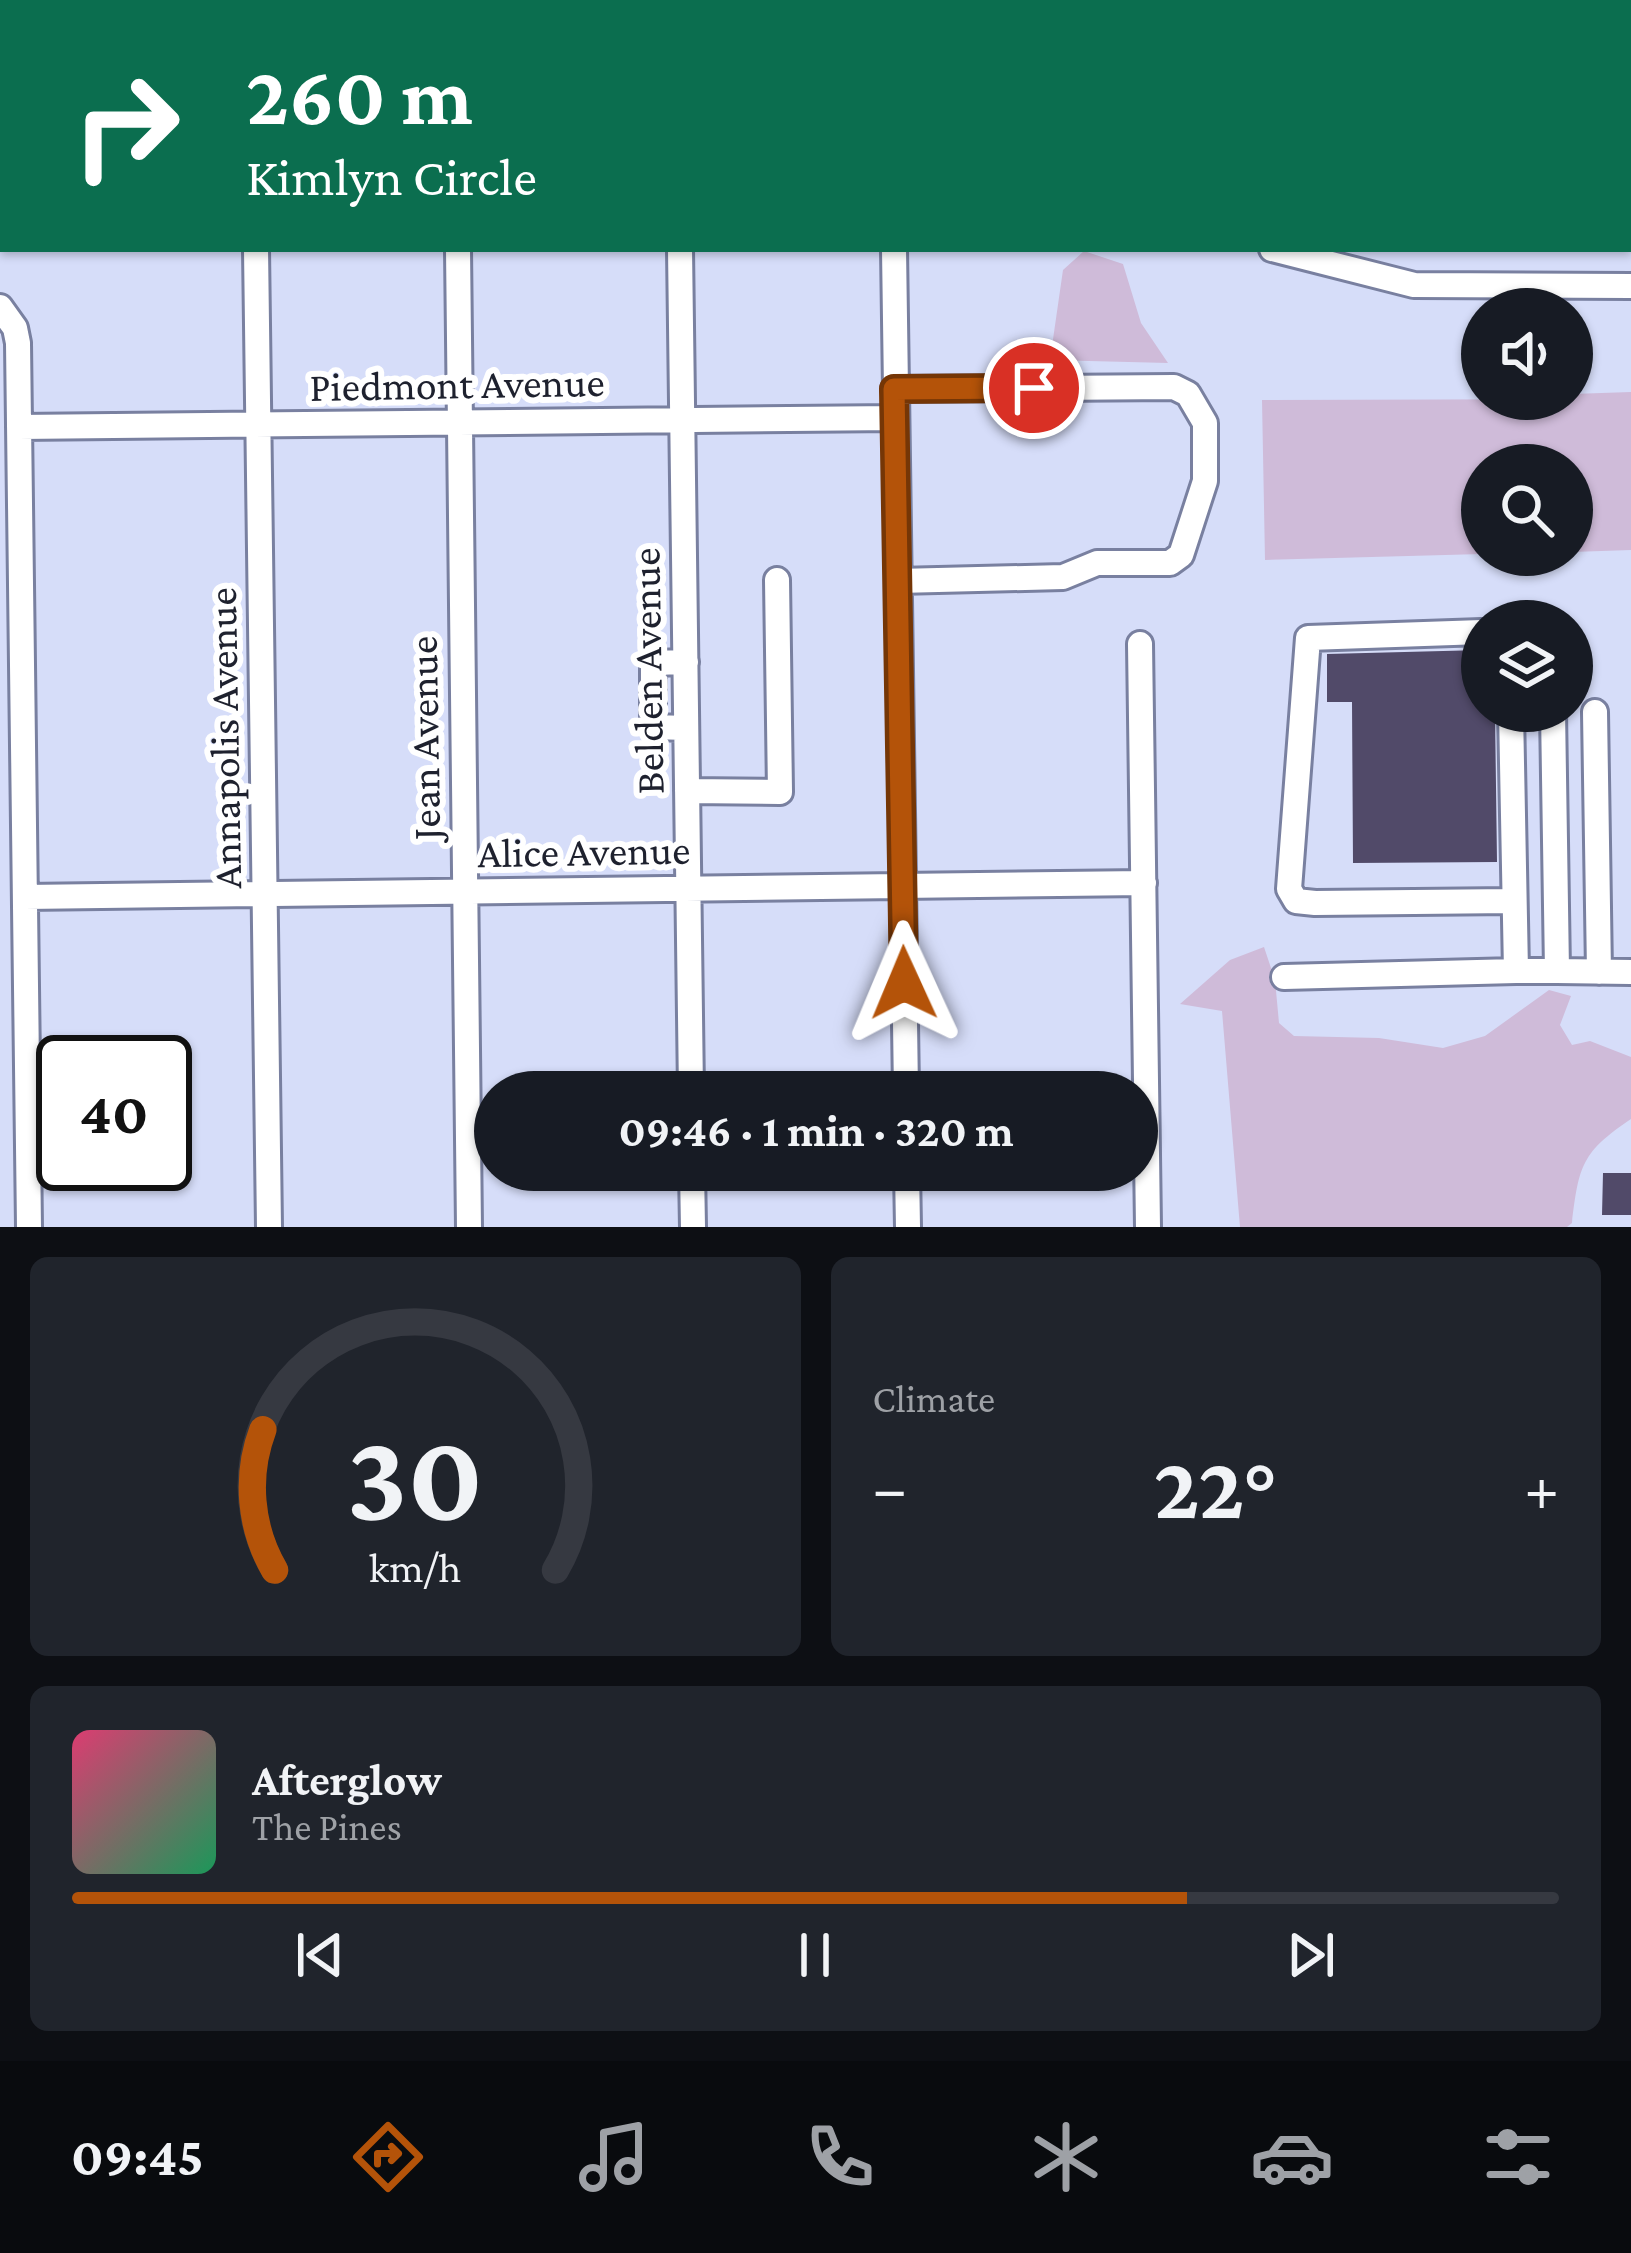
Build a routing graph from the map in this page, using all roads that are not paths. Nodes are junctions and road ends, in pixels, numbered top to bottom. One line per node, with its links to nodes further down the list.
1 (256, 252): 12 (street, Annapolis Avenue)
2 (458, 252): 11 (street, Jean Avenue)
3 (680, 252): 10 (street, Belden Avenue)
4 (894, 252): 8 (street)
5 (1284, 252): 6 (street)
6 (1631, 286)
7 (0, 307): 13 (street)
8 (894, 389): 9 (street); 15 (street)
9 (895, 418): 10 (street, Piedmont Avenue); 15 (street)
10 (683, 420): 11 (street, Piedmont Avenue); 18 (street, Belden Avenue)
11 (459, 424): 12 (street, Piedmont Avenue); 29 (street, Jean Avenue)
12 (259, 425): 13 (street, Piedmont Avenue); 30 (street, Annapolis Avenue)
13 (20, 428): 31 (street)
14 (777, 580): 25 (street)
15 (898, 581): 27 (street)
16 (1461, 633): 32 (street)
17 (1140, 644): 26 (street)
18 (686, 662): 20 (street); 21 (street, Belden Avenue)
19 (1595, 712): 35 (street)
20 (652, 727): 21 (street); 24 (street)
21 (686, 728): 25 (street, Belden Avenue)
22 (1512, 732): 32 (street)
23 (1553, 732): 34 (street)
24 (653, 755)
25 (687, 791): 28 (street, Belden Avenue)
26 (1144, 883): 27 (street, Alice Avenue); 47 (street)
27 (902, 887): 28 (street, Alice Avenue); 39 (street)
28 (687, 889): 29 (street, Alice Avenue); 38 (street, Belden Avenue)
29 (465, 891): 30 (street, Alice Avenue); 44 (street, Jean Avenue)
30 (264, 893): 31 (street, Alice Avenue); 43 (street, Annapolis Avenue)
31 (25, 897): 42 (street)
32 (1512, 901): 33 (street)
33 (1516, 970): 34 (street); 37 (street)
34 (1557, 971): 35 (street)
35 (1596, 972): 36 (street)
36 (1631, 972)
37 (1284, 977)
38 (691, 1071)
39 (906, 1071)
40 (692, 1191): 45 (street)
41 (907, 1191): 46 (street)
42 (29, 1227)
43 (268, 1227)
44 (469, 1227)
45 (693, 1227)
46 (908, 1227)
47 (1148, 1227)

